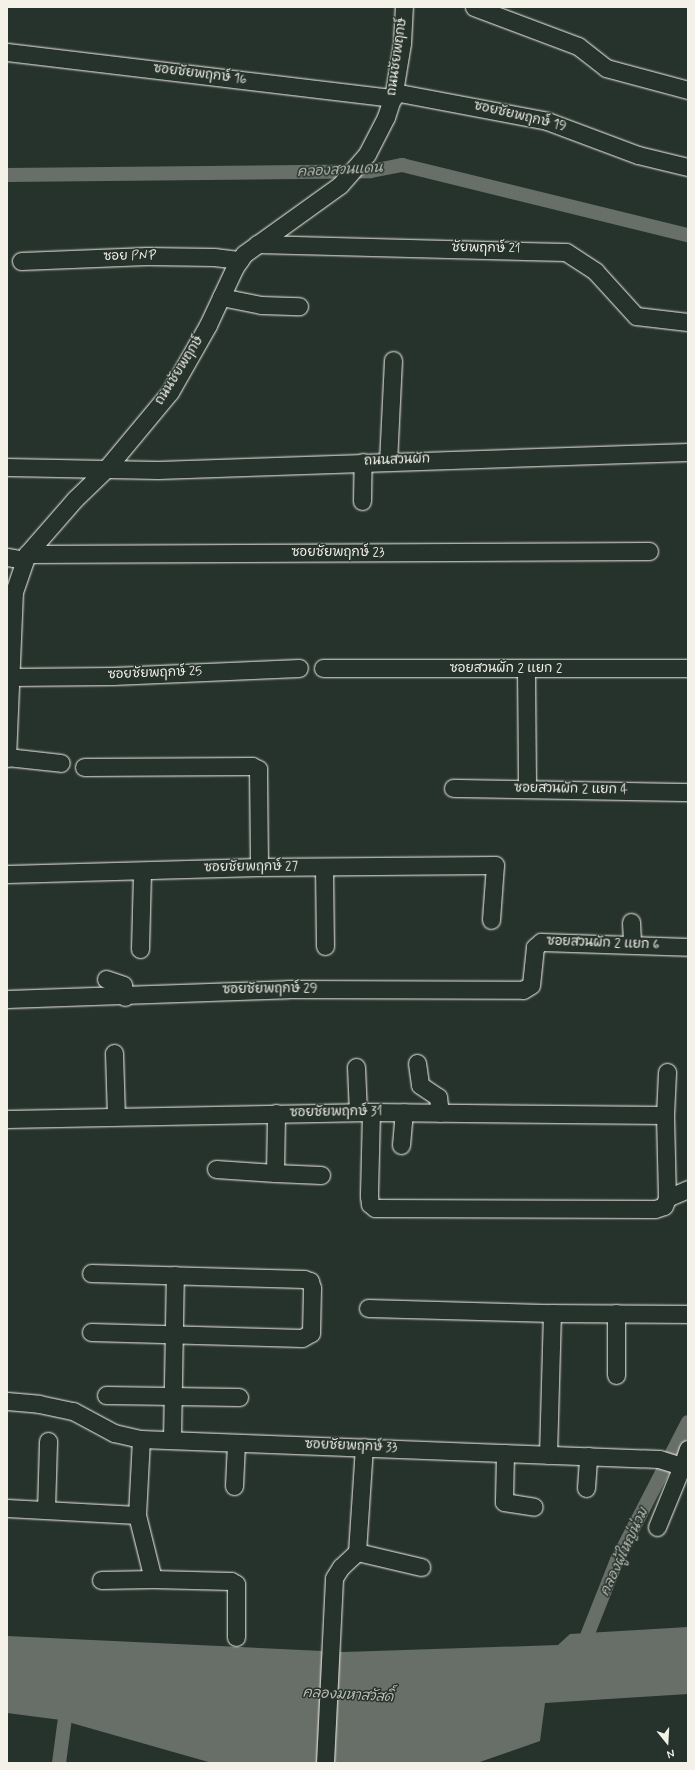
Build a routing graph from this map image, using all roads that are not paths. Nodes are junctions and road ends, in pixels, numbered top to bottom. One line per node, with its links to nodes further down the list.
1 (474, 7): 4 (street)
2 (401, 8): 5 (street, ถนนชัยพฤกษ์)
3 (7, 52): 5 (street, ซอยชัยพฤกษ์ 16)
4 (688, 90)
5 (394, 95): 6 (street, ซอยชัยพฤกษ์ 19); 7 (street, ถนนชัยพฤกษ์)
6 (688, 167)
7 (257, 244): 8 (street, ถนนชัยพฤกษ์); 12 (street, ชัยพฤกษ์ 21)
8 (240, 260): 9 (street, ซอย PNP); 10 (street, ถนนชัยพฤกษ์)
9 (21, 261)
10 (221, 297): 11 (street); 18 (street, ถนนชัยพฤกษ์)
11 (299, 306)
12 (688, 322)
13 (392, 360): 16 (street)
14 (688, 452): 16 (street, ถนนสวนผัก)
15 (363, 462): 16 (street, ถนนสวนผัก); 18 (street, ถนนสวนผัก); 19 (street)
16 (388, 462)
17 (7, 468): 18 (street, ถนนสวนผัก)
18 (106, 469): 22 (street, ถนนชัยพฤกษ์)
19 (362, 501)
20 (649, 551): 22 (street, ซอยชัยพฤกษ์ 23)
21 (7, 557): 22 (street, ซอยชัยพฤกษ์ 23)
22 (26, 557): 27 (street, ถนนชัยพฤกษ์)
23 (299, 668): 27 (street, ซอยชัยพฤกษ์ 25)
24 (323, 668): 26 (street, ซอยสวนผัก 2 แยก 2)
25 (688, 668): 26 (street, ซอยสวนผัก 2 แยก 2)
26 (526, 669): 33 (street)
27 (11, 676): 28 (street, ถนนชัยพฤกษ์)
28 (8, 728): 29 (street, ถนนชัยพฤกษ์)
29 (7, 757): 30 (street)
30 (61, 763)
31 (84, 768): 35 (street)
32 (453, 788): 33 (street, ซอยสวนผัก 2 แยก 4)
33 (527, 788): 34 (street, ซอยสวนผัก 2 แยก 4)
34 (688, 792)
35 (259, 867): 36 (street, ซอยชัยพฤกษ์ 27); 37 (street, ซอยชัยพฤกษ์ 27)
36 (324, 867): 39 (street, ซอยชัยพฤกษ์ 27); 42 (street)
37 (142, 871): 38 (street, ซอยชัยพฤกษ์ 27); 44 (street)
38 (7, 874)
39 (491, 920)
40 (631, 922): 41 (street)
41 (632, 944): 43 (street, ซอยสวนผัก 2 แยก 6); 46 (street, ซอยสวนผัก 2 แยก 6)
42 (325, 946)
43 (688, 947)
44 (140, 949)
45 (106, 979): 47 (street)
46 (531, 985): 47 (street, ซอยชัยพฤกษ์ 29)
47 (125, 997): 48 (street, ซอยชัยพฤกษ์ 29)
48 (7, 1000)
49 (114, 1053): 58 (street)
50 (417, 1063): 55 (street)
51 (356, 1067): 53 (street)
52 (667, 1072): 57 (street)
53 (364, 1112): 54 (street, ซอยชัยพฤกษ์ 31); 56 (street, ซอยชัยพฤกษ์ 31); 65 (street)
54 (404, 1112): 55 (street, ซอยชัยพฤกษ์ 31); 60 (street)
55 (440, 1113): 57 (street, ซอยชัยพฤกษ์ 31)
56 (276, 1114): 58 (street, ซอยชัยพฤกษ์ 31); 62 (street)
57 (665, 1115): 65 (street)
58 (116, 1116): 59 (street, ซอยชัยพฤกษ์ 31)
59 (7, 1119)
60 (401, 1145)
61 (216, 1169): 62 (street)
62 (275, 1173): 63 (street)
63 (321, 1175)
64 (688, 1189): 65 (street)
65 (668, 1198)
66 (91, 1273): 67 (street)
67 (175, 1275): 73 (street); 73 (street)
68 (368, 1308): 69 (street)
69 (552, 1313): 70 (street); 86 (street)
70 (616, 1314): 71 (street); 74 (street)
71 (688, 1314)
72 (91, 1332): 73 (street)
73 (174, 1336): 76 (street)
74 (616, 1375)
75 (106, 1395): 76 (street)
76 (173, 1396): 77 (street); 80 (street)
77 (239, 1397)
78 (7, 1401): 79 (street, ซอยชัยพฤกษ์ 33)
79 (142, 1438): 80 (street, ซอยชัยพฤกษ์ 33); 94 (street)
80 (172, 1440): 82 (street, ซอยชัยพฤกษ์ 33)
81 (48, 1441): 93 (street)
82 (236, 1443): 83 (street, ซอยชัยพฤกษ์ 33); 89 (street)
83 (364, 1447): 85 (street, ซอยชัยพฤกษ์ 33); 96 (street)
84 (688, 1449): 88 (street)
85 (506, 1453): 86 (street, ซอยชัยพฤกษ์ 33); 91 (street)
86 (548, 1455): 87 (street, ซอยชัยพฤกษ์ 33)
87 (588, 1456): 88 (street, ซอยชัยพฤกษ์ 33); 90 (street)
88 (679, 1470): 95 (street)
89 (234, 1486)
90 (586, 1488)
91 (534, 1507)
92 (7, 1508): 93 (street)
93 (46, 1510): 94 (street)
94 (137, 1515): 99 (street)
95 (657, 1527)
96 (357, 1552): 97 (street); 101 (street)
97 (421, 1567)
98 (101, 1580): 99 (street)
99 (153, 1580): 100 (street)
100 (236, 1637)
101 (325, 1763)

